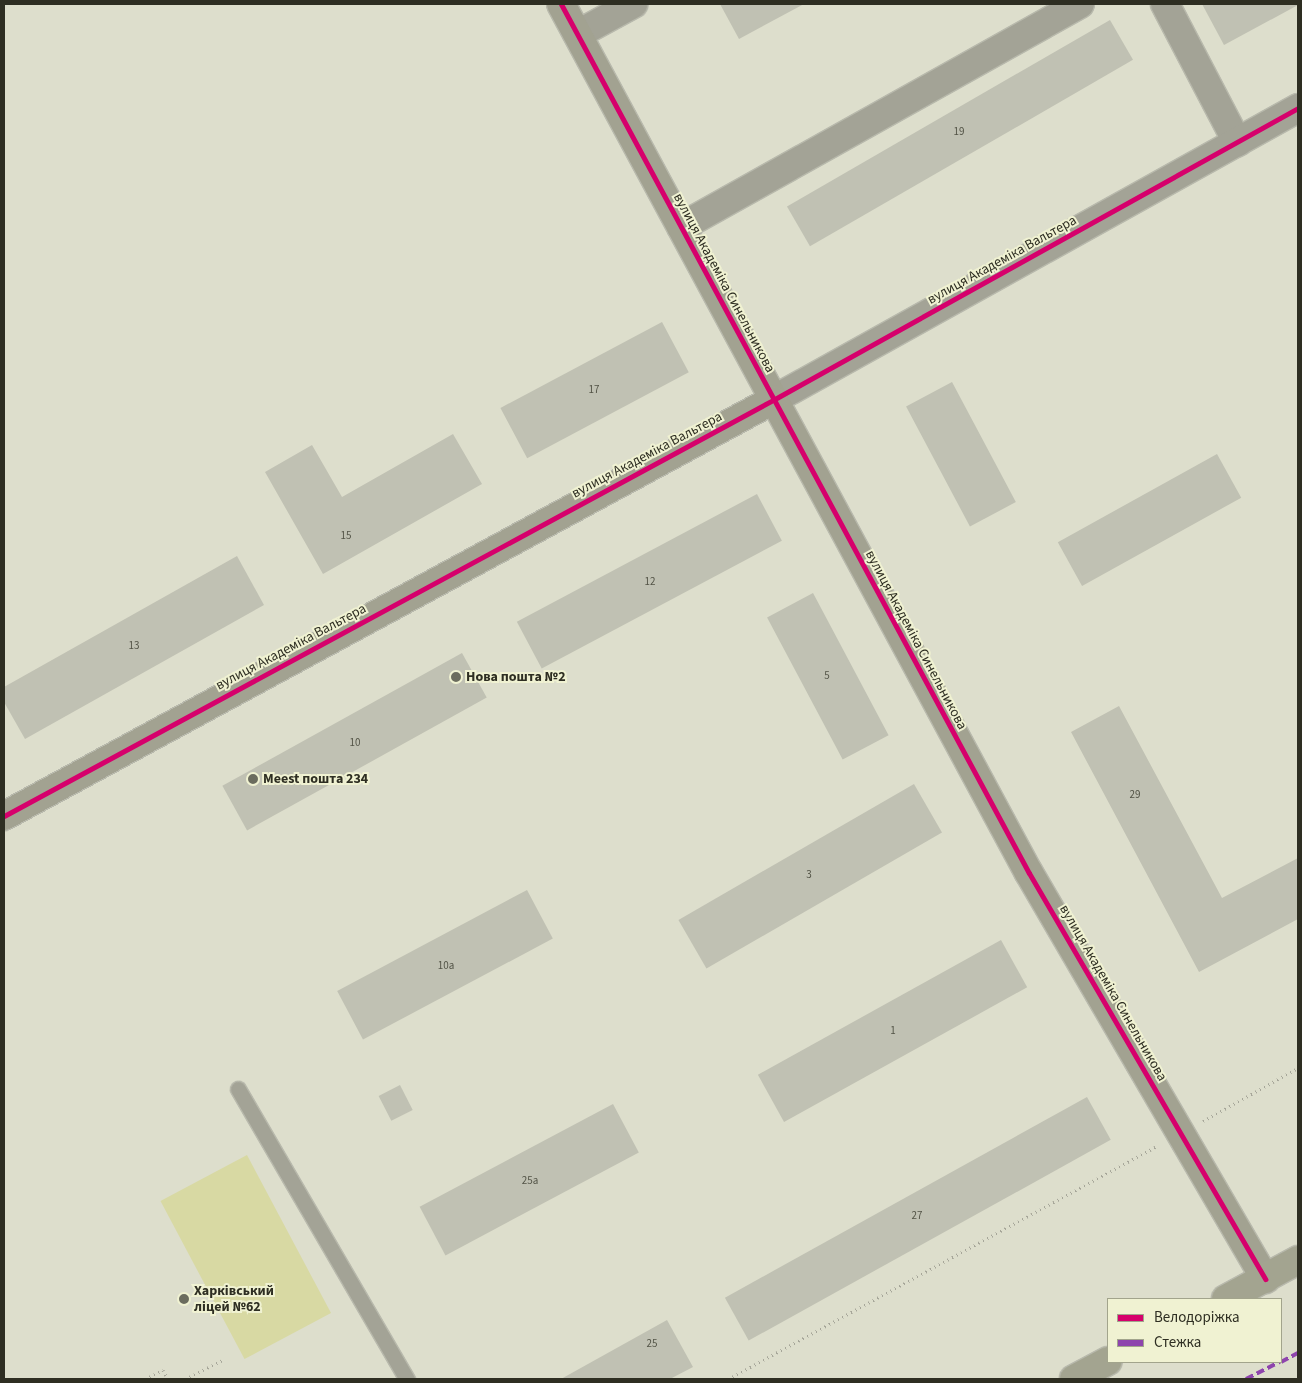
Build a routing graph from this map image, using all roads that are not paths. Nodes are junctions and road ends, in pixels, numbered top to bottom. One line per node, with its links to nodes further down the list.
1 (561, 4): 5 (street, вулиця Академіка Синельникова)
2 (633, 4): 5 (street)
3 (1080, 4): 8 (street)
4 (1165, 4): 7 (street)
5 (578, 34): 8 (street, вулиця Академіка Синельникова)
6 (1298, 108): 7 (street, вулиця Академіка Вальтера)
7 (1237, 142): 9 (street, вулиця Академіка Вальтера)
8 (681, 227): 9 (street, вулиця Академіка Синельникова)
9 (773, 400): 10 (street, вулиця Академіка Вальтера); 13 (street, вулиця Академіка Синельникова)
10 (4, 816)
11 (238, 1089): 16 (lane)
12 (1298, 1260): 13 (main road)
13 (1265, 1279): 14 (main road)
14 (1228, 1298)
15 (1107, 1362): 17 (main road)
16 (407, 1379)
17 (1074, 1379)

